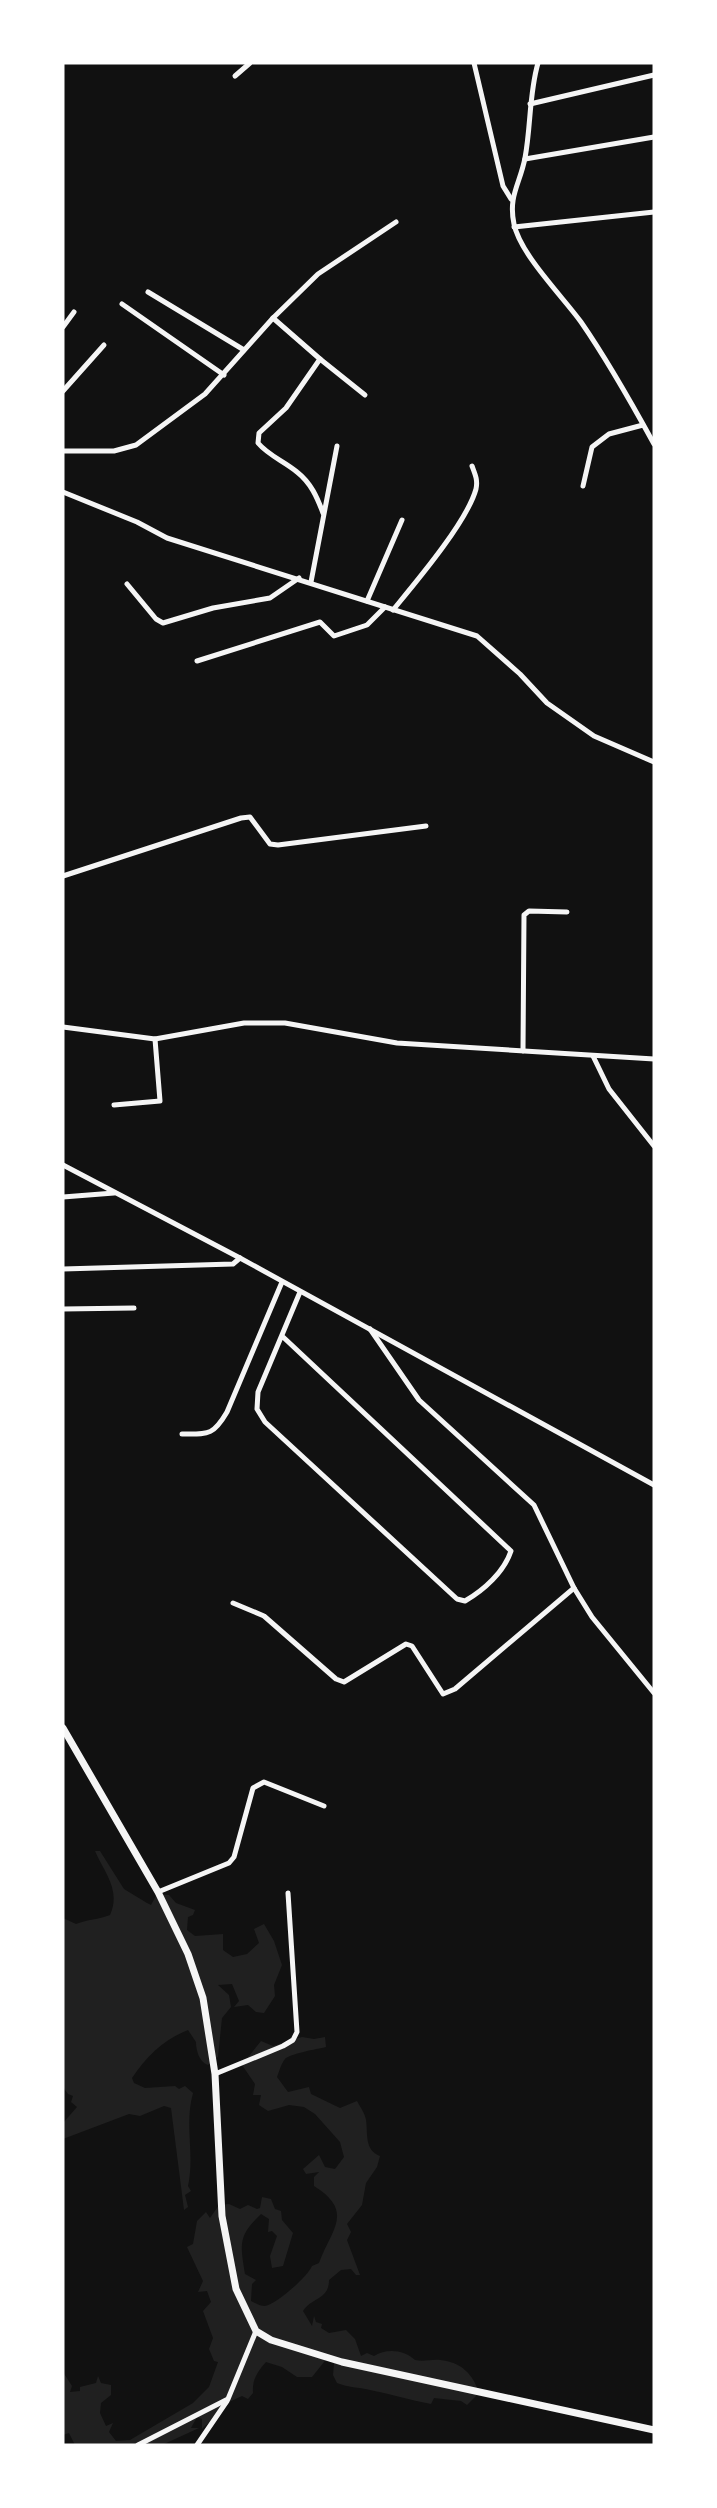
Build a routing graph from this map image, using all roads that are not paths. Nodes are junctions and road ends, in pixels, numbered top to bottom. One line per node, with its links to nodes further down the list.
1 (250, 63): 5 (street)
2 (474, 63): 9 (street)
3 (538, 63): 6 (street)
4 (654, 75): 6 (street)
5 (235, 76)
6 (530, 104): 8 (street)
7 (654, 137): 8 (street)
8 (525, 159): 9 (street)
9 (511, 199): 12 (street)
10 (654, 212): 12 (street)
11 (396, 222): 16 (street)
12 (514, 227): 24 (street)
13 (148, 292): 19 (street)
14 (122, 304): 21 (street)
15 (74, 312): 17 (street)
16 (273, 318): 19 (street); 20 (street)
17 (63, 327)
18 (104, 345): 22 (street)
19 (244, 350): 21 (street)
20 (320, 359): 23 (street); 31 (street)
21 (224, 375): 27 (street)
22 (63, 391)
23 (365, 395)
24 (644, 425): 25 (street); 29 (street)
25 (654, 444)
26 (337, 446): 31 (street)
27 (63, 451)
28 (472, 466): 38 (street)
29 (583, 486)
30 (63, 492): 33 (street)
31 (323, 513): 34 (street)
32 (402, 520): 36 (street)
33 (298, 578): 34 (street); 35 (street)
34 (311, 582): 36 (street)
35 (127, 584)
36 (367, 601): 37 (street)
37 (385, 607): 38 (street); 39 (street)
38 (393, 610): 40 (street)
39 (197, 662)
40 (654, 762)
41 (426, 826): 42 (street)
42 (63, 876)
43 (567, 912): 46 (street)
44 (63, 1027): 45 (street)
45 (155, 1039): 46 (street); 49 (street)
46 (523, 1051): 47 (street)
47 (593, 1056): 48 (street); 50 (street)
48 (654, 1059)
49 (114, 1105)
50 (654, 1146)
51 (63, 1165): 52 (street)
52 (116, 1193): 53 (street); 54 (street)
53 (63, 1197)
54 (240, 1258): 55 (street); 56 (street)
55 (63, 1269)
56 (282, 1282): 57 (street); 62 (street)
57 (300, 1292): 60 (street); 61 (street)
58 (134, 1308): 59 (street)
59 (63, 1309)
60 (369, 1328): 63 (street); 64 (street)
61 (282, 1336): 61 (street)
62 (182, 1434)
63 (654, 1485)
64 (574, 1588): 65 (street); 66 (street)
65 (233, 1603)
66 (654, 1693)
67 (63, 1728): 69 (main road)
68 (324, 1806): 69 (street)
69 (158, 1892): 71 (main road)
70 (288, 1893): 71 (street)
71 (215, 2074): 72 (main road)
72 (256, 2331): 73 (street); 74 (main road)
73 (228, 2399): 75 (street); 76 (street)
74 (654, 2430)
75 (138, 2445)
76 (197, 2445)

